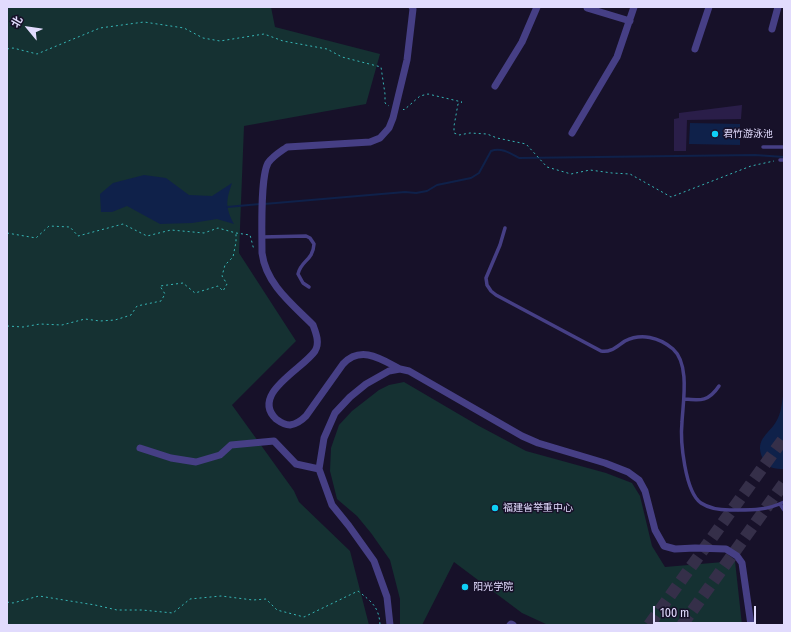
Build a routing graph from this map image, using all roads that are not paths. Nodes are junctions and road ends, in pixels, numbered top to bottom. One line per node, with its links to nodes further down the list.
1 (412, 7): 15 (street)
2 (537, 7): 10 (street)
3 (587, 7): 7 (street)
4 (634, 7): 7 (street)
5 (709, 7): 9 (street)
6 (778, 7): 8 (street)
7 (630, 21): 11 (street)
8 (772, 29)
9 (695, 49)
10 (495, 86)
11 (572, 133)
12 (763, 147): 13 (lane)
13 (784, 147)
14 (505, 228): 19 (lane)
15 (262, 237): 16 (lane); 17 (street)
16 (309, 287)
17 (400, 369): 21 (street); 25 (street)
18 (719, 386): 19 (lane)
19 (685, 399): 22 (lane)
20 (140, 448): 21 (street)
21 (319, 469): 24 (street)
22 (782, 503): 23 (lane)
23 (784, 510)
24 (390, 625)
25 (751, 625)

